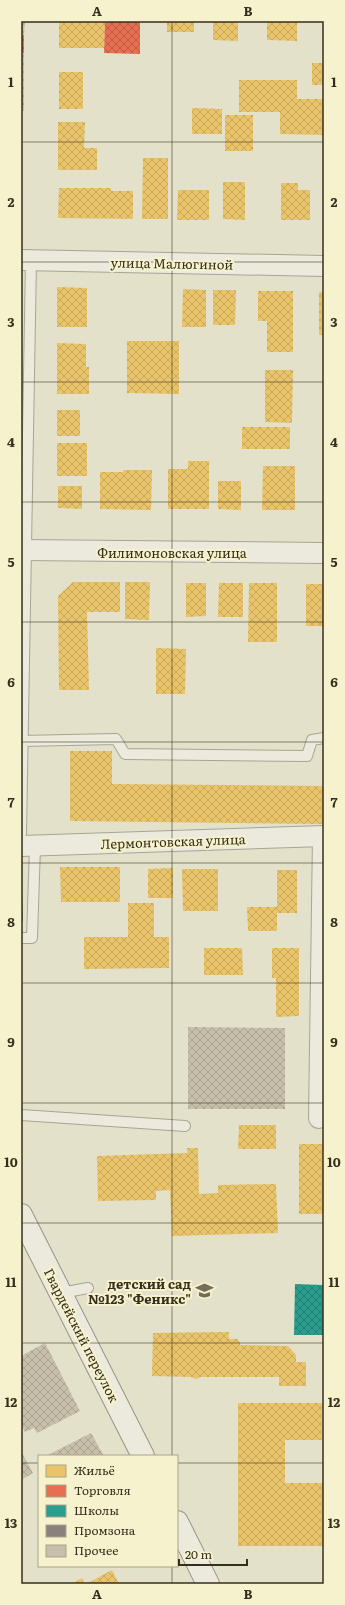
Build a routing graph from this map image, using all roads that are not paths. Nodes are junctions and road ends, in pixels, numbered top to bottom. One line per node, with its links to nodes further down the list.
1 (26, 260): 2 (street, улица Малюгиной); 3 (lane)
2 (324, 266)
3 (24, 550): 4 (street, Филимоновская улица); 6 (lane)
4 (324, 553)
5 (324, 738): 6 (lane)
6 (22, 741): 8 (lane)
7 (324, 836): 8 (street, Лермонтовская улица); 11 (street)
8 (26, 842): 9 (lane)
9 (21, 938)
10 (21, 1115): 12 (lane)
11 (319, 1118)
12 (185, 1126)
13 (21, 1215): 15 (street, Гвардейский переулок)
14 (88, 1288): 15 (lane)
15 (61, 1293): 16 (street, Гвардейский переулок)
16 (142, 1455)
17 (178, 1524): 18 (street)
18 (208, 1584)

